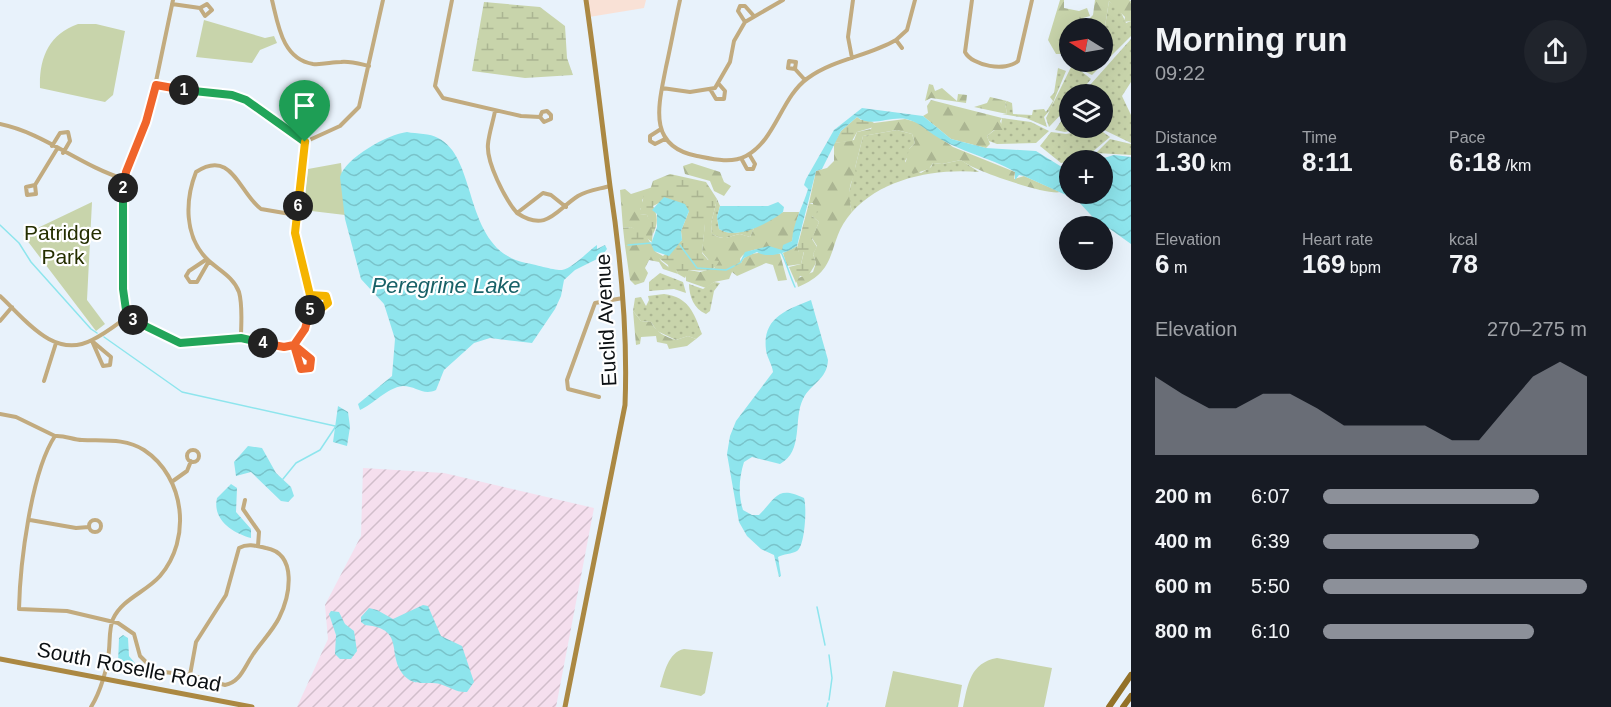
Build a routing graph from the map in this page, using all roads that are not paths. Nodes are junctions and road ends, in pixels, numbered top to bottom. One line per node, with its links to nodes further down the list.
1 (272, 0): 18 (street)
2 (383, 0): 18 (street)
3 (453, 0): 25 (street)
4 (586, 0): 38 (main road, Euclid Avenue)
5 (680, 0): 23 (street)
6 (783, 0): 13 (street)
7 (852, 0): 17 (street)
8 (915, 0): 15 (street)
9 (972, 0): 10 (street)
10 (1032, 0)
11 (173, 2): 12 (street); 22 (street)
12 (200, 8)
13 (753, 15): 14 (street); 14 (street)
14 (745, 22): 21 (street)
15 (896, 40): 16 (street); 17 (street)
16 (902, 48)
17 (852, 58): 20 (street)
18 (369, 66): 30 (street)
19 (795, 69): 20 (street)
20 (805, 80): 34 (street)
21 (718, 83): 24 (street); 24 (street)
22 (156, 85): 30 (street); 36 (street)
23 (662, 88): 24 (street); 28 (street)
24 (710, 89)
25 (495, 111): 26 (street); 40 (street)
26 (540, 117)
27 (0, 124): 31 (street)
28 (661, 129): 29 (street); 29 (street)
29 (665, 139): 35 (street)
30 (305, 142): 41 (street)
31 (52, 146): 32 (street); 33 (street)
32 (57, 149): 33 (street); 37 (street)
33 (63, 153): 36 (street)
34 (749, 154): 35 (street); 35 (street)
35 (741, 158)
36 (124, 179): 48 (street)
37 (35, 185)
38 (610, 186): 39 (street); 45 (main road, Euclid Avenue)
39 (566, 207): 40 (street); 40 (street)
40 (517, 213)
41 (296, 215): 42 (street); 43 (street)
42 (208, 260): 42 (street); 50 (street)
43 (310, 295): 47 (street); 47 (street)
44 (0, 296): 46 (street)
45 (624, 298): 55 (street); 72 (main road, Euclid Avenue)
46 (12, 307): 49 (street); 52 (street)
47 (310, 309): 53 (street)
48 (127, 317): 50 (street); 51 (street)
49 (0, 321)
50 (241, 338): 53 (street)
51 (92, 341): 51 (street); 52 (street)
52 (56, 344): 54 (street)
53 (294, 345): 53 (street)
54 (44, 381)
55 (600, 397)
56 (0, 414): 57 (street)
57 (55, 436): 59 (street); 61 (street)
58 (191, 461): 59 (street)
59 (173, 481): 64 (street)
60 (245, 500): 63 (street)
61 (30, 520): 62 (street); 64 (street)
62 (89, 526)
63 (258, 546): 66 (street); 66 (street)
64 (112, 621): 66 (street); 68 (street)
65 (0, 659): 68 (main road, South Roselle Road)
66 (190, 675)
67 (1131, 675): 73 (main road)
68 (101, 678): 70 (street); 71 (main road, South Roselle Road)
69 (1131, 696): 74 (main road)
70 (91, 707)
71 (252, 707)
72 (565, 707)
73 (1109, 707)
74 (1123, 707)

